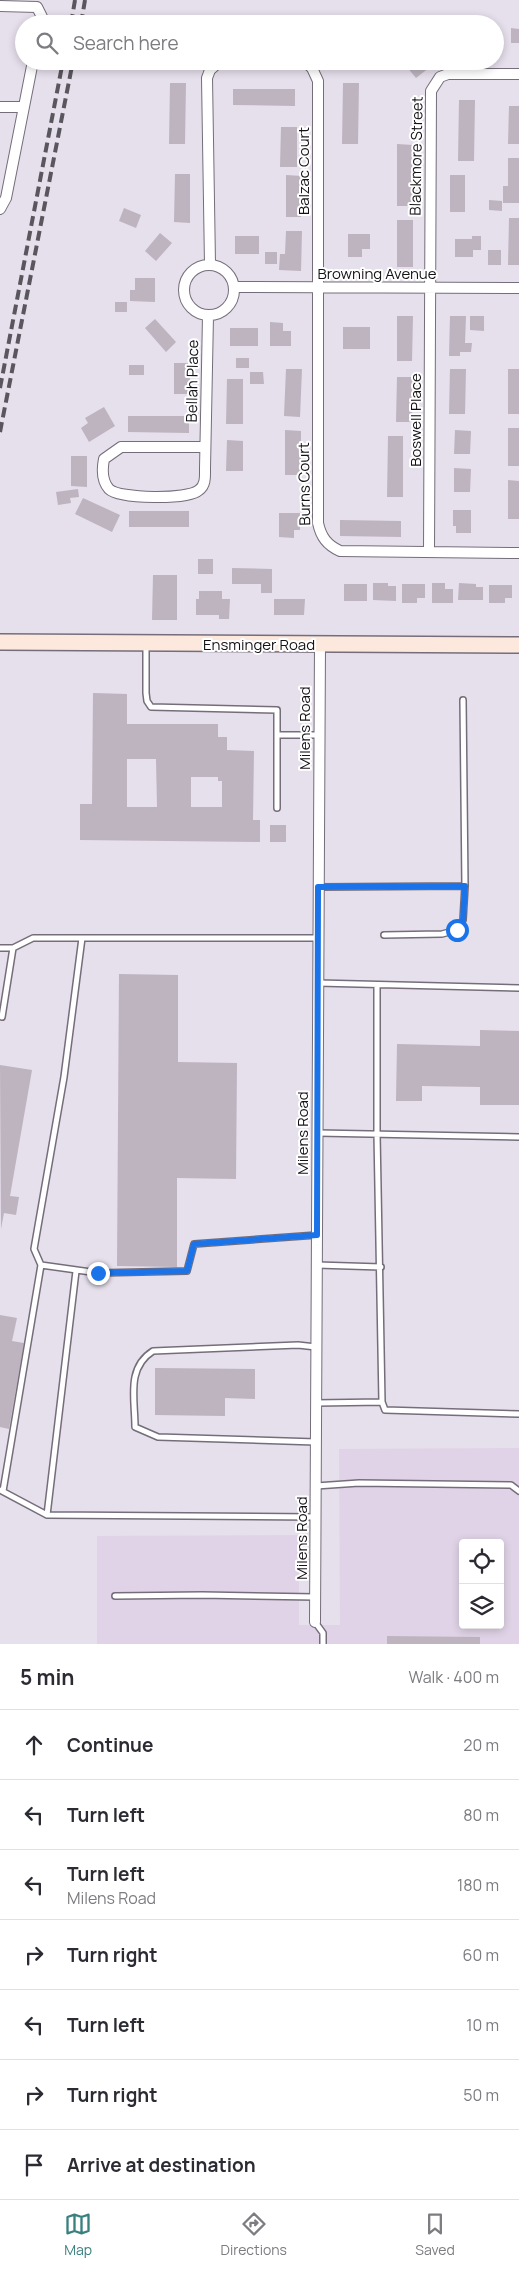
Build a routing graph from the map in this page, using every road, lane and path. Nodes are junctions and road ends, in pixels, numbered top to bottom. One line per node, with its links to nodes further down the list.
1 (0, 6): 2 (street)
2 (41, 15)
3 (32, 70): 8 (street)
4 (210, 70): 10 (street)
5 (313, 70): 12 (street, Balzac Court)
6 (519, 74): 13 (street, Blackmore Street)
7 (0, 107): 8 (street)
8 (24, 107): 9 (street)
9 (0, 209)
10 (210, 264): 11 (street); 15 (street)
11 (234, 287): 12 (street, Browning Avenue); 15 (street)
12 (318, 287): 13 (street, Browning Avenue); 17 (street, Burns Court)
13 (430, 288): 14 (street, Browning Avenue); 17 (street, Boswell Place)
14 (519, 288)
15 (208, 316): 16 (street, Bellah Place)
16 (205, 447): 16 (street, Bellah Place)
17 (429, 552): 18 (street, Burns Court)
18 (519, 553)
19 (0, 642): 20 (street, Ensminger Road)
20 (146, 643): 21 (street, Ensminger Road); 24 (lane)
21 (320, 644): 22 (street, Ensminger Road); 25 (street, Milens Road)
22 (519, 645)
23 (463, 700): 27 (lane)
24 (277, 735): 25 (lane); 26 (lane)
25 (319, 735): 28 (street, Milens Road)
26 (277, 808)
27 (465, 886): 28 (lane); 29 (lane)
28 (318, 887): 31 (street, Milens Road)
29 (384, 935)
30 (82, 938): 31 (lane); 33 (lane); 42 (lane)
31 (318, 938): 34 (street, Milens Road)
32 (0, 948): 33 (lane)
33 (13, 948): 37 (lane)
34 (318, 983): 35 (lane); 38 (street, Milens Road)
35 (377, 985): 36 (lane); 39 (lane)
36 (519, 988)
37 (2, 1016)
38 (317, 1133): 39 (lane); 41 (street, Milens Road)
39 (377, 1134): 40 (lane); 44 (lane)
40 (519, 1137)
41 (317, 1235): 43 (street, Milens Road); 45 (lane)
42 (41, 1265): 45 (lane); 52 (lane)
43 (317, 1265): 44 (lane); 46 (street, Milens Road)
44 (381, 1267): 47 (lane)
45 (76, 1271): 54 (lane)
46 (317, 1347): 48 (street, Milens Road); 50 (lane)
47 (382, 1402): 48 (lane); 49 (lane)
48 (316, 1403): 50 (street, Milens Road)
49 (519, 1414)
50 (316, 1442): 51 (street, Milens Road)
51 (316, 1486): 53 (lane); 55 (street, Milens Road)
52 (2, 1490): 54 (lane)
53 (519, 1491)
54 (47, 1515): 55 (lane)
55 (316, 1517): 57 (street, Milens Road)
56 (115, 1596): 57 (lane)
57 (316, 1597): 58 (street, Milens Road)
58 (316, 1622): 59 (lane)
59 (323, 1644)

